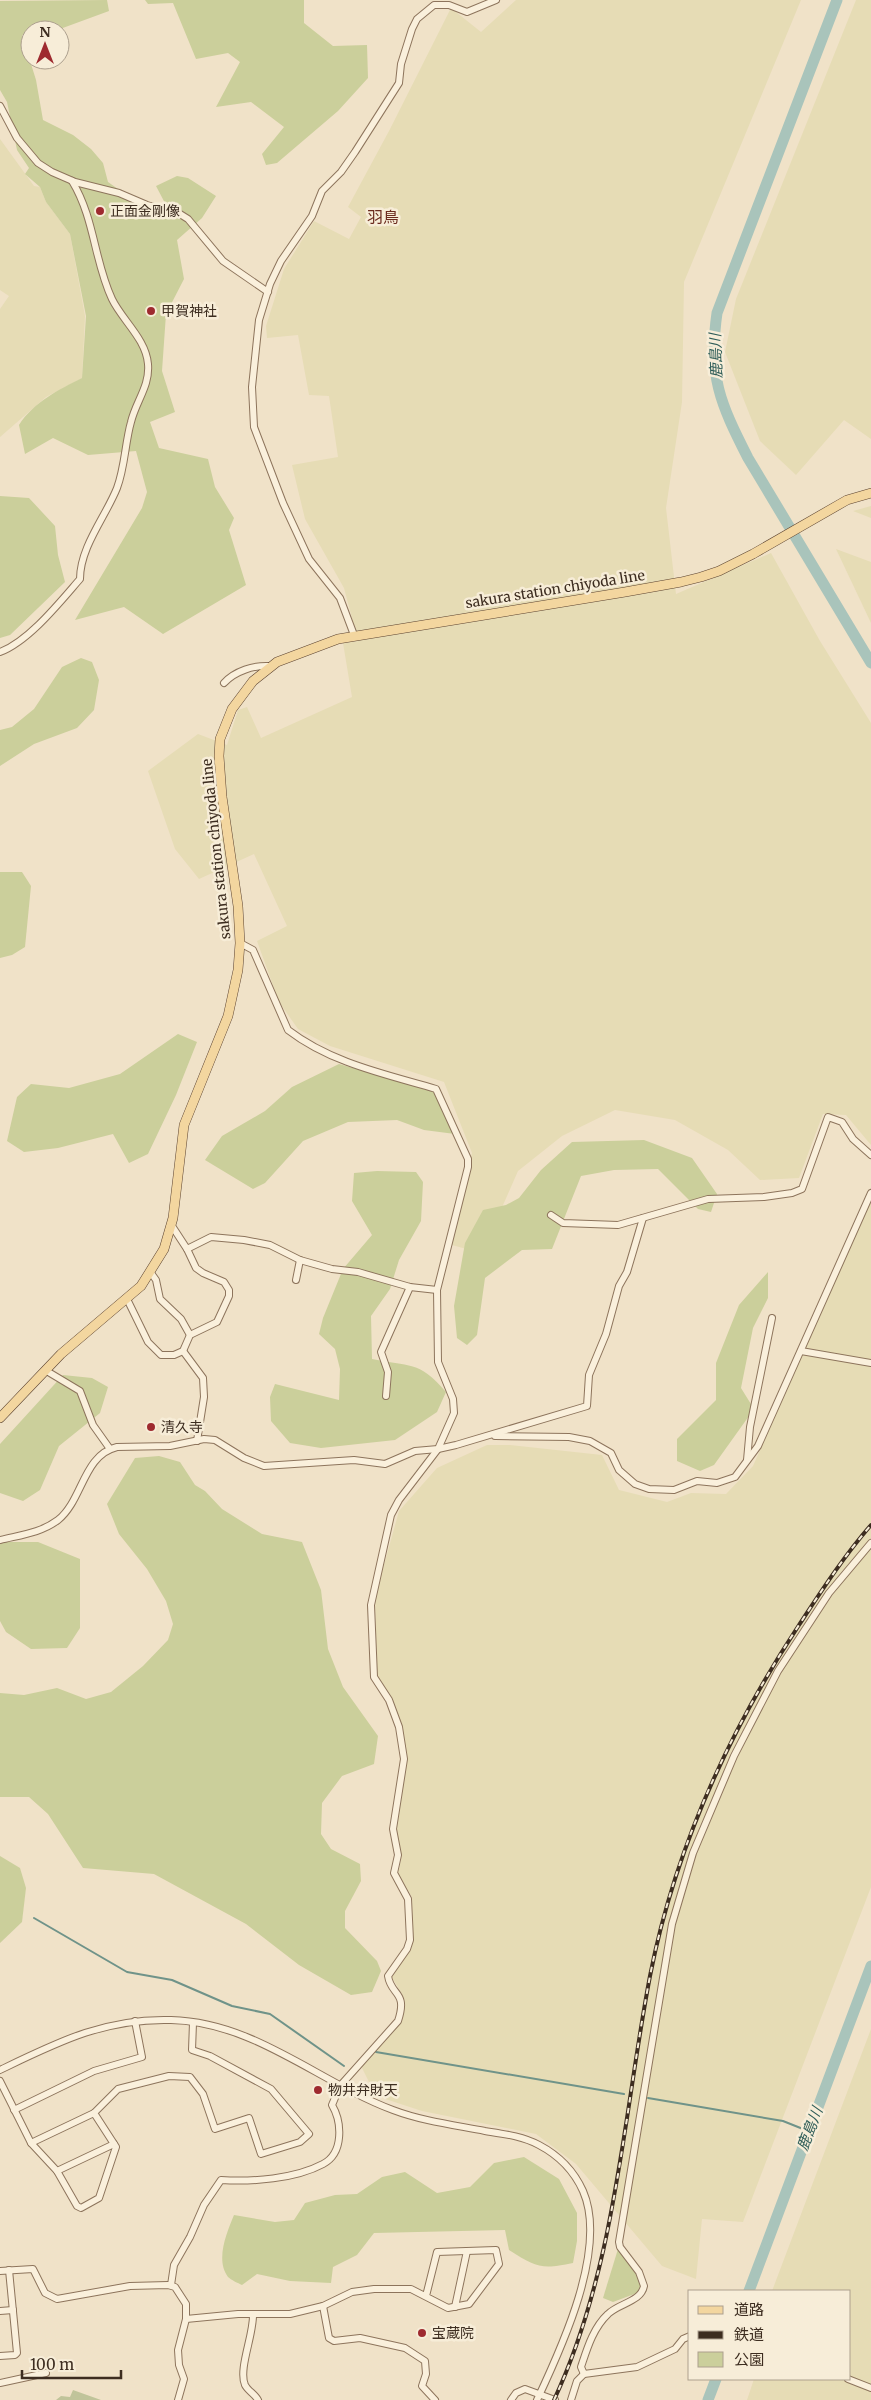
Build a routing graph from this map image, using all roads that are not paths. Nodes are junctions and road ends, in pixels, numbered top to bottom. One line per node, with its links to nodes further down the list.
1 (496, 0): 4 (street)
2 (0, 106): 3 (street)
3 (72, 180): 4 (street); 7 (street)
4 (268, 292): 6 (street)
5 (871, 493): 6 (main road, sakura station chiyoda line)
6 (354, 635): 8 (main road, sakura station chiyoda line)
7 (0, 652)
8 (270, 666): 9 (street); 10 (main road, sakura station chiyoda line)
9 (224, 683)
10 (240, 943): 15 (main road, sakura station chiyoda line); 21 (street)
11 (871, 1156): 14 (street)
12 (871, 1193): 26 (street)
13 (551, 1214): 14 (street)
14 (642, 1218): 31 (street)
15 (172, 1226): 16 (street); 18 (main road, sakura station chiyoda line)
16 (187, 1249): 17 (street); 24 (street)
17 (300, 1260): 19 (street); 20 (street)
18 (151, 1273): 22 (main road, sakura station chiyoda line); 24 (street)
19 (296, 1280)
20 (410, 1287): 21 (street); 29 (street)
21 (437, 1290): 34 (street)
22 (127, 1300): 25 (street); 28 (main road, sakura station chiyoda line)
23 (772, 1318): 35 (street)
24 (190, 1335): 25 (street)
25 (183, 1351): 32 (street)
26 (801, 1351): 27 (street); 35 (street)
27 (871, 1363)
28 (46, 1370): 30 (main road, sakura station chiyoda line); 33 (street)
29 (386, 1396)
30 (0, 1418)
31 (491, 1435): 34 (street); 35 (street)
32 (197, 1441): 33 (street); 34 (street)
33 (110, 1449): 36 (street)
34 (438, 1450): 42 (street)
35 (746, 1461)
36 (0, 1540)
37 (871, 1543): 62 (street)
38 (135, 2021): 39 (street); 40 (street); 43 (street)
39 (193, 2022): 42 (street); 44 (street)
40 (0, 2070)
41 (0, 2081): 43 (street)
42 (340, 2086): 51 (street); 66 (street)
43 (14, 2110): 45 (street)
44 (94, 2112): 45 (street); 46 (street)
45 (30, 2143): 47 (street)
46 (114, 2144): 47 (street); 47 (street)
47 (57, 2172)
48 (467, 2251): 52 (street); 54 (street); 54 (street)
49 (9, 2270): 50 (street); 51 (street); 55 (street)
50 (0, 2271)
51 (171, 2285): 58 (street)
52 (426, 2296): 53 (street); 54 (street)
53 (323, 2306): 57 (street); 69 (street)
54 (455, 2307)
55 (13, 2310): 56 (street); 60 (street)
56 (0, 2311)
57 (253, 2314): 58 (street); 68 (street)
58 (186, 2318): 67 (street)
59 (688, 2337): 62 (street)
60 (0, 2356)
61 (46, 2373): 64 (street)
62 (584, 2374): 72 (street)
63 (851, 2380): 65 (street)
64 (0, 2383)
65 (871, 2388)
66 (538, 2397): 70 (street); 71 (street)
67 (178, 2400)
68 (258, 2400)
69 (435, 2400)
70 (511, 2400)
71 (555, 2400)
72 (570, 2400)

